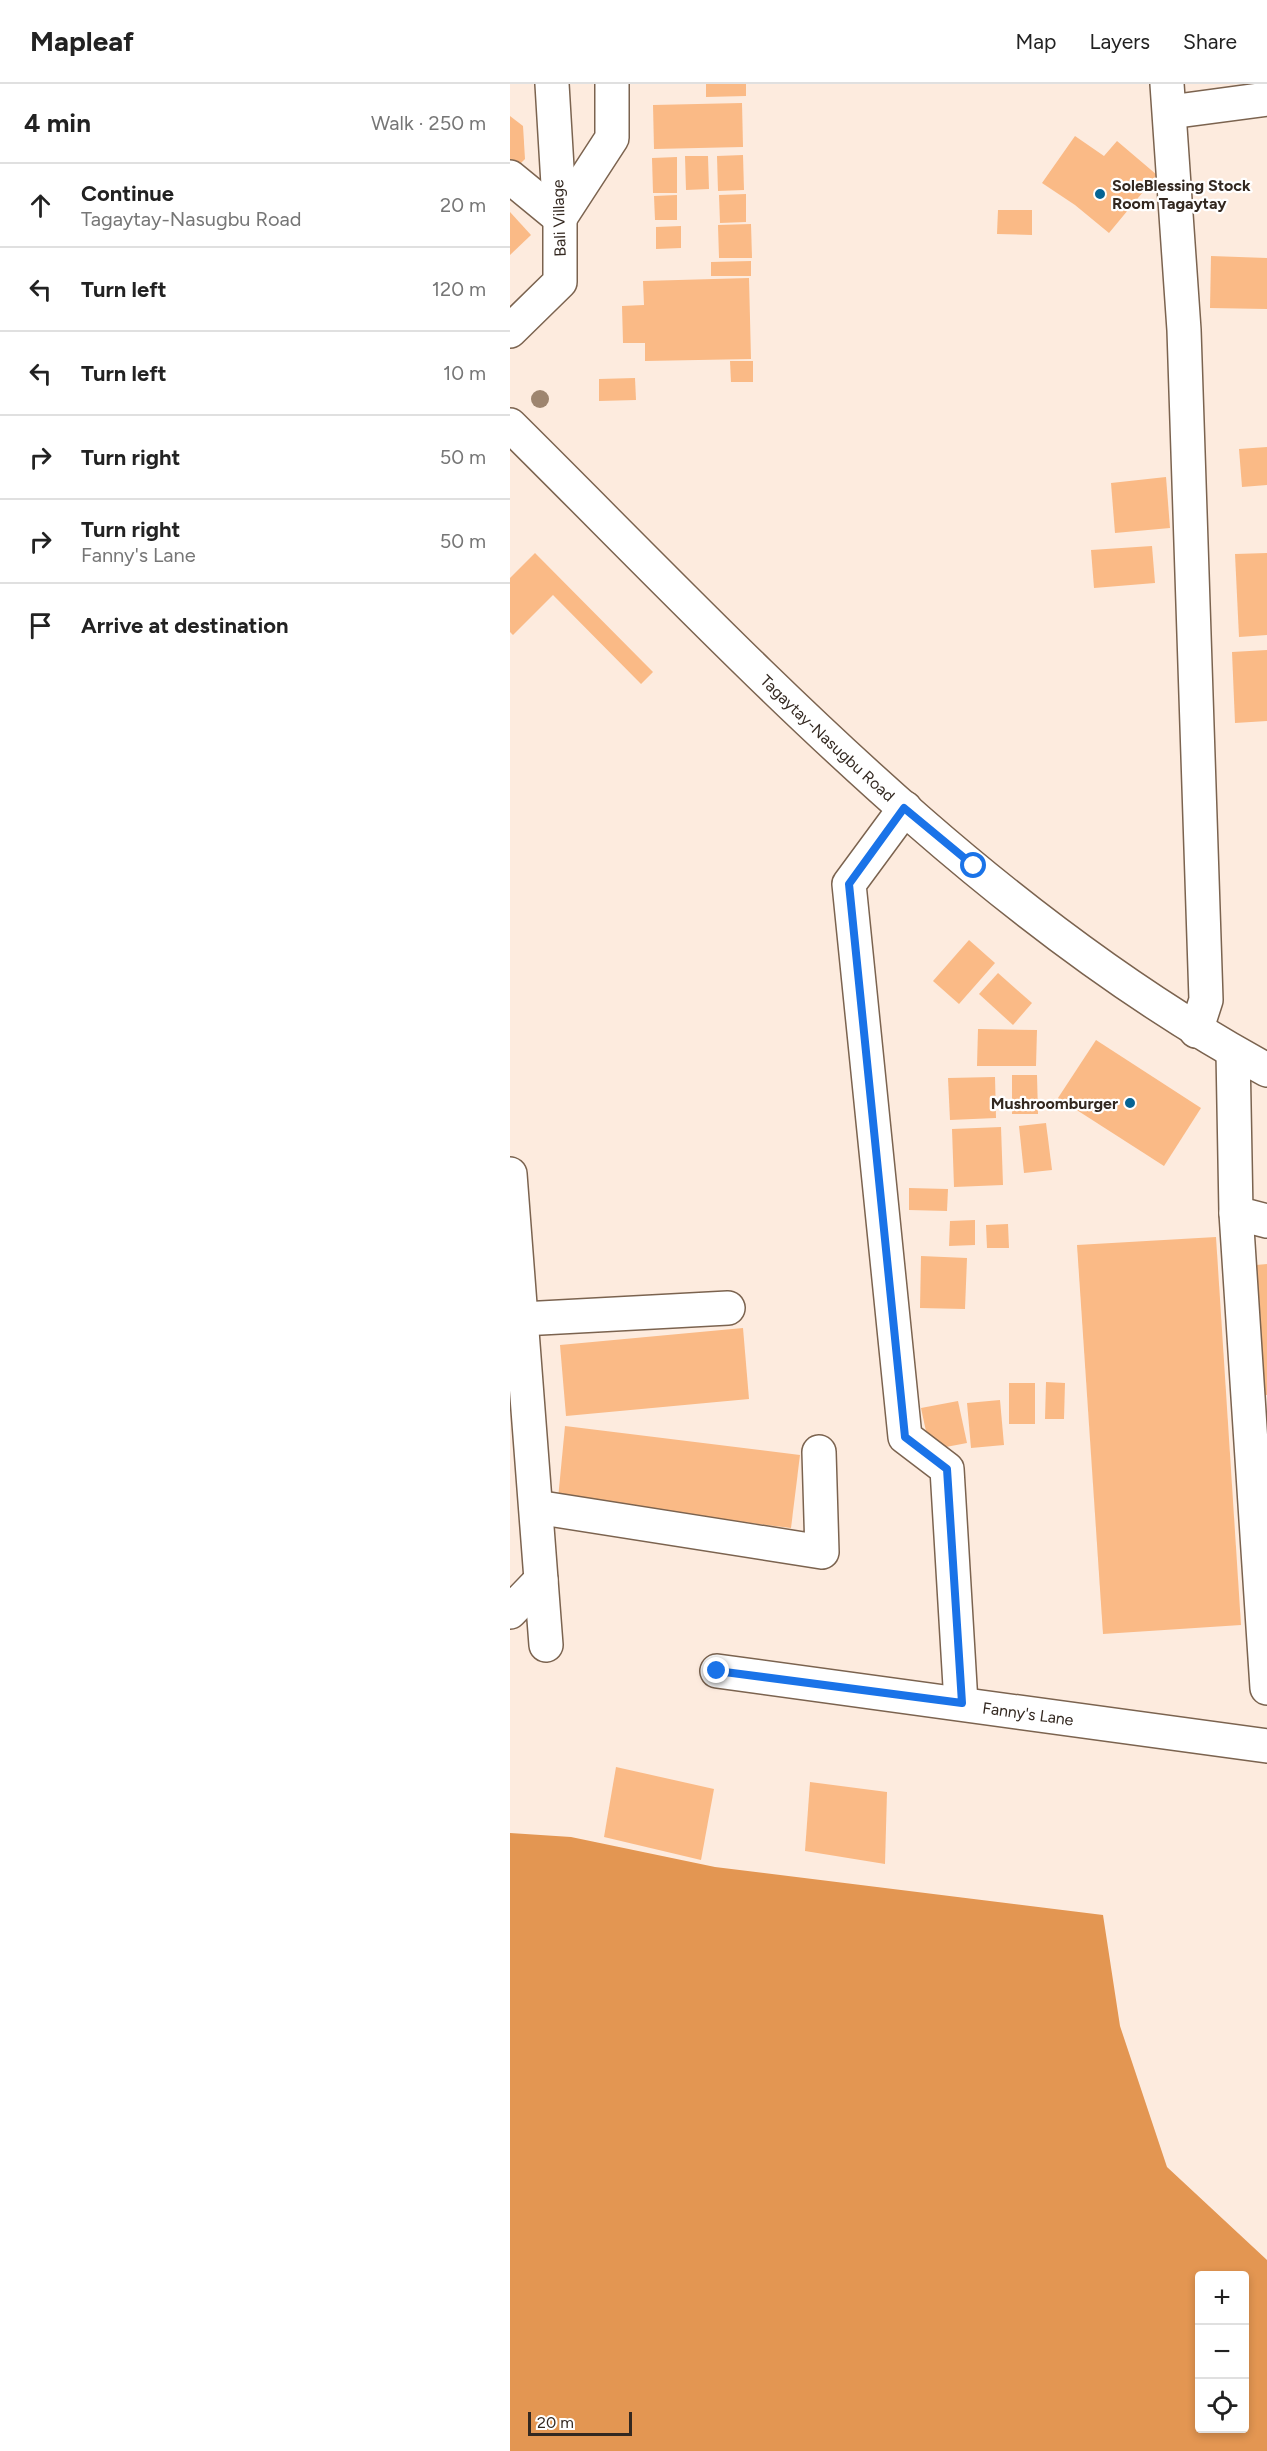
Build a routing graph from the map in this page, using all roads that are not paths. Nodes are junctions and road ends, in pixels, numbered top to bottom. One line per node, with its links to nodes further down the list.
1 (552, 84): 6 (street, Bali Village)
2 (612, 84): 6 (street)
3 (1168, 98): 4 (street); 10 (street)
4 (1267, 99)
5 (510, 177): 6 (street)
6 (560, 218): 7 (street, Bali Village)
7 (510, 331)
8 (510, 425): 9 (street, Tagaytay-Nasugbu Road)
9 (904, 808): 10 (street, Tagaytay-Nasugbu Road); 24 (street)
10 (1196, 1031): 11 (street, Tagaytay-Nasugbu Road)
11 (1233, 1052): 12 (street, Tagaytay-Nasugbu Road); 14 (street)
12 (1267, 1070)
13 (510, 1174): 16 (street)
14 (1252, 1217): 23 (street)
15 (728, 1308): 16 (street)
16 (522, 1319): 18 (street)
17 (819, 1452): 18 (street)
18 (536, 1507): 19 (street)
19 (541, 1580): 20 (street); 21 (street)
20 (510, 1612)
21 (546, 1645)
22 (717, 1671): 24 (street, Fanny's Lane)
23 (1267, 1688)
24 (962, 1703): 25 (street, Fanny's Lane)
25 (1267, 1746)

